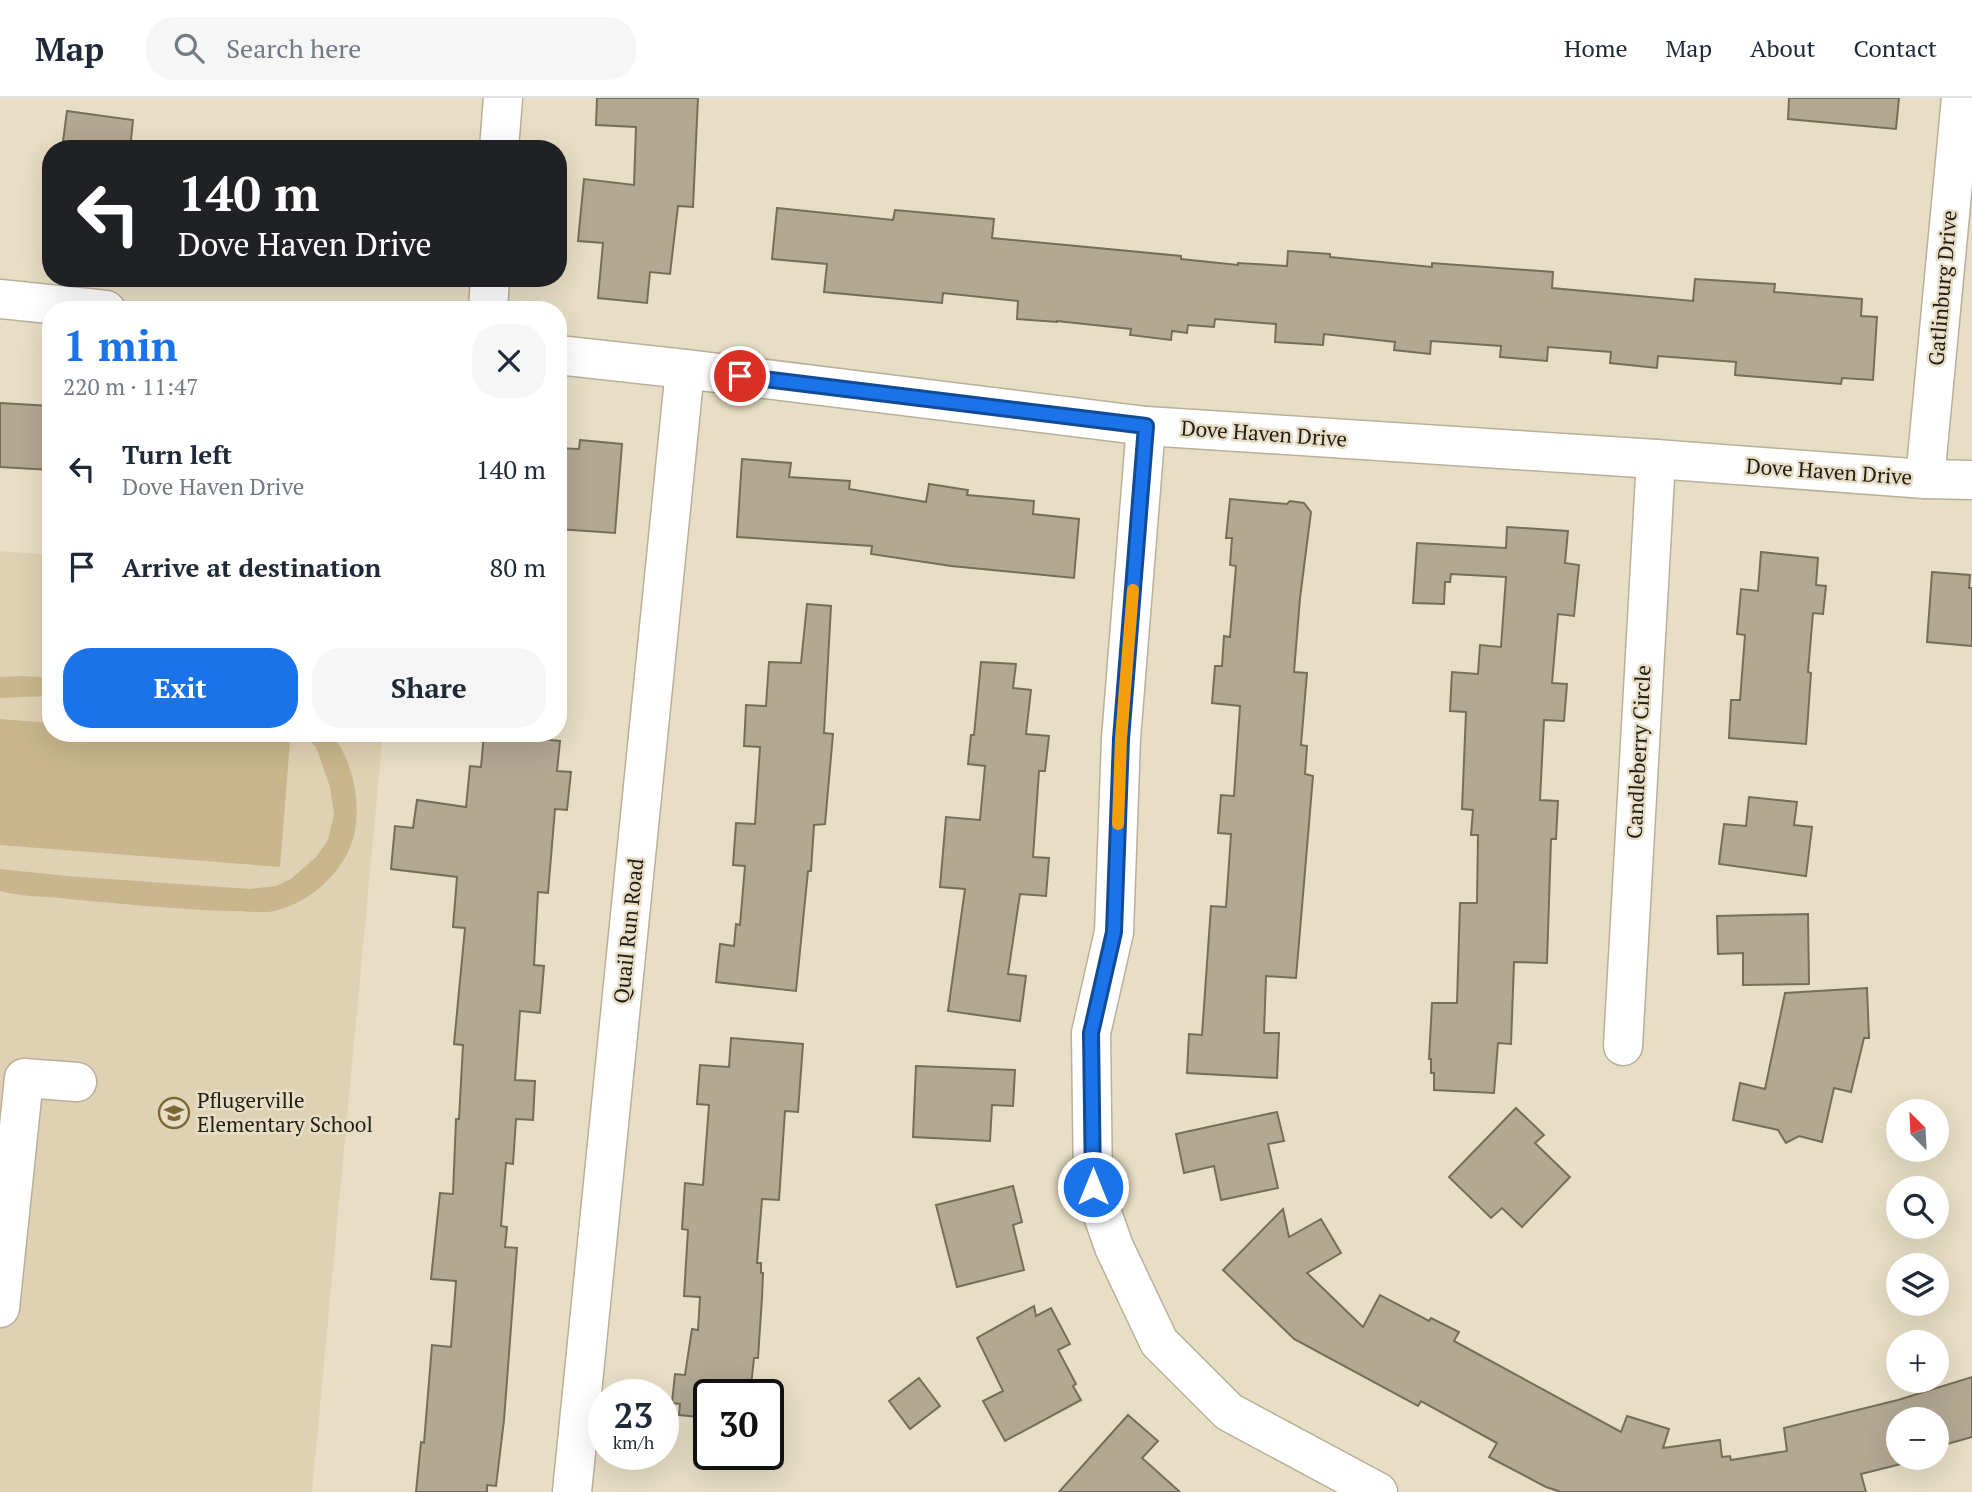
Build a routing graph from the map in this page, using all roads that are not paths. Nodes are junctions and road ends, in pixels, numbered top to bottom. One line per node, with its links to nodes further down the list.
1 (503, 98): 3 (street)
2 (1961, 98): 10 (street, Gatlinburg Drive)
3 (500, 140)
4 (0, 299): 5 (street)
5 (42, 303)
6 (567, 356): 7 (street, Dove Haven Drive)
7 (685, 369): 8 (street, Dove Haven Drive); 15 (street, Quail Run Road)
8 (1146, 426): 9 (street, Dove Haven Drive); 16 (street)
9 (1656, 459): 10 (street, Dove Haven Drive); 12 (street, Candleberry Circle)
10 (1925, 479): 11 (street, Dove Haven Drive)
11 (1972, 480)
12 (1622, 1046)
13 (77, 1083): 14 (street)
14 (0, 1308)
15 (572, 1492)
16 (1378, 1492)

